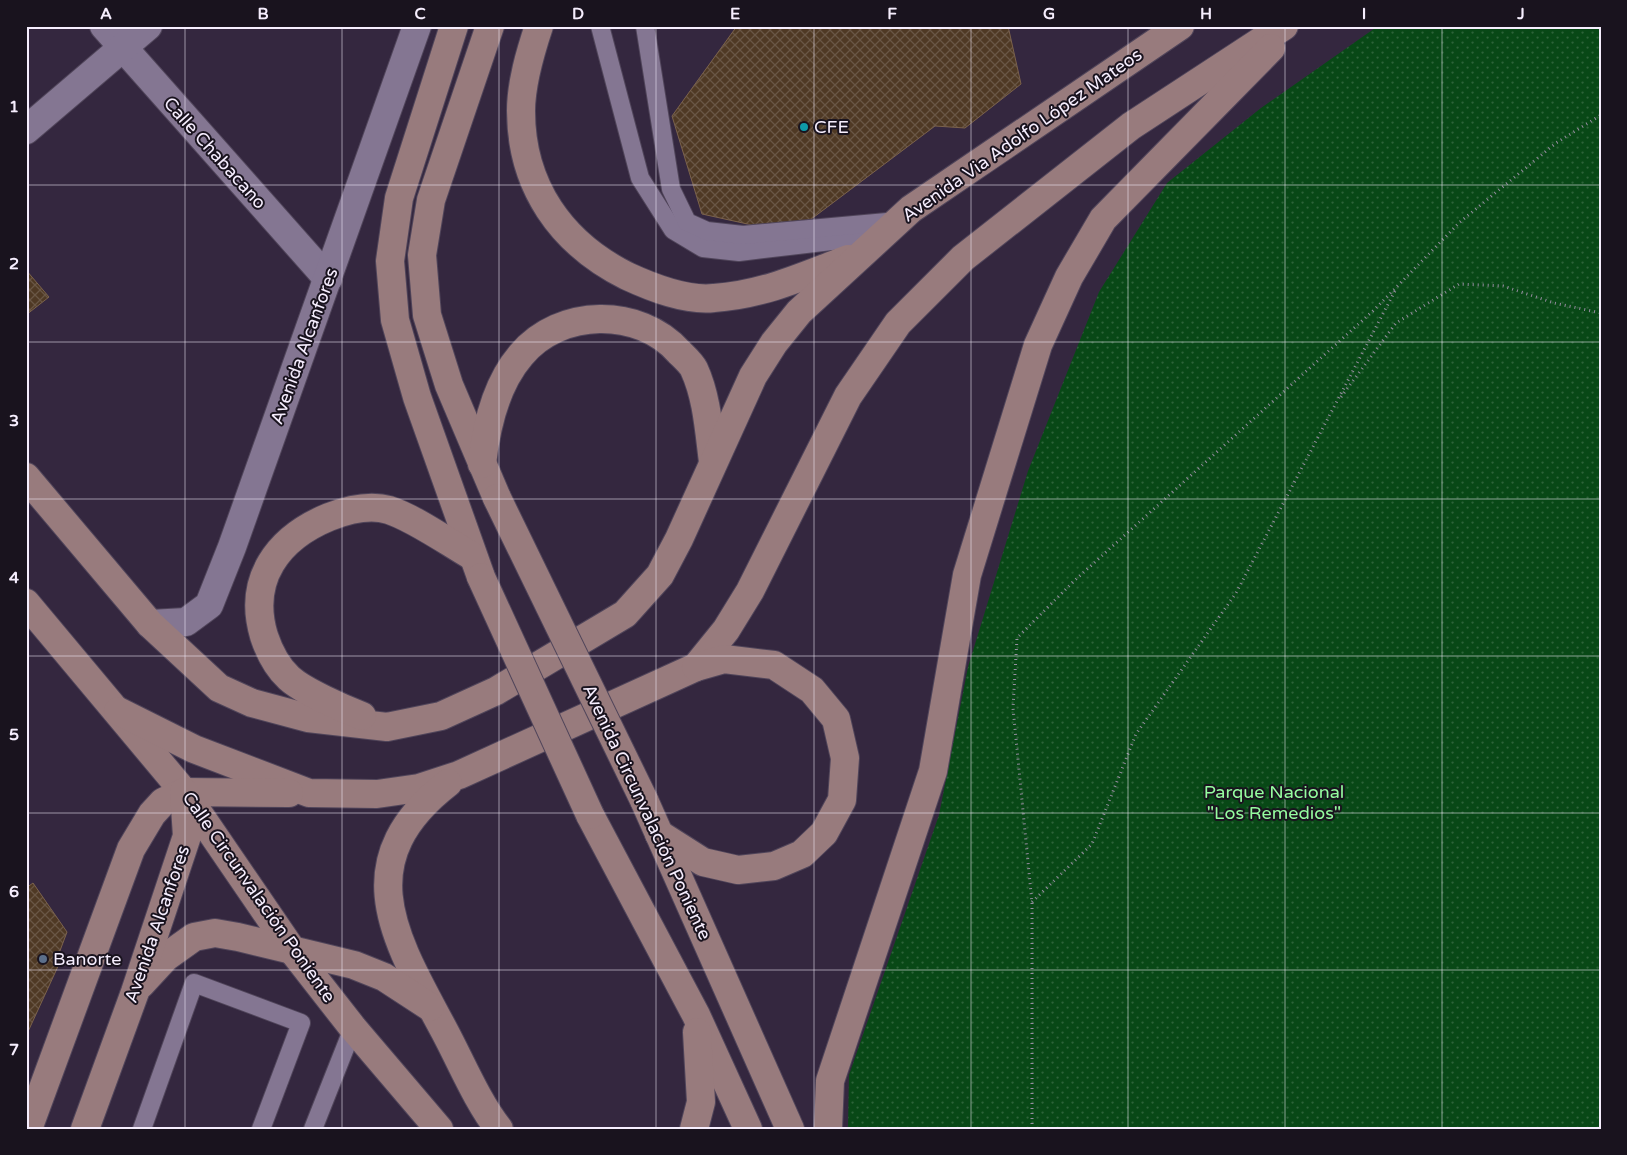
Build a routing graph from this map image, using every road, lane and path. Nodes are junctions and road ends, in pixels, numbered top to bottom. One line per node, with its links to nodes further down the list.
1 (104, 26): 12 (street, Calle Chabacano)
2 (148, 26): 12 (street)
3 (417, 26): 17 (street, Avenida Alcanfores)
4 (454, 26): 24 (main road)
5 (490, 26): 22 (main road)
6 (539, 26): 16 (main road)
7 (600, 26): 15 (lane)
8 (645, 26): 15 (lane)
9 (1180, 26): 15 (main road, Avenida Via Adolfo López Mateos)
10 (1284, 26): 27 (main road)
11 (1293, 26): 50 (main road)
12 (122, 48): 14 (street); 17 (street, Calle Chabacano)
13 (1601, 115): 18 (path)
14 (26, 130)
15 (890, 228): 16 (main road, Avenida Via Adolfo López Mateos)
16 (861, 254): 21 (main road, Avenida Via Adolfo López Mateos)
17 (328, 279): 26 (street, Avenida Alcanfores)
18 (1398, 285): 20 (path); 34 (path)
19 (1601, 313): 20 (path)
20 (1333, 407): 34 (path)
21 (713, 462): 22 (main road); 29 (main road, Avenida Via Adolfo López Mateos)
22 (482, 464): 33 (main road, Avenida Circunvalación Poniente, bridge)
23 (26, 477): 26 (main road, Avenida Via Adolfo López Mateos)
24 (476, 567): 29 (main road); 38 (main road, bridge)
25 (26, 603): 28 (main road)
26 (150, 624): 29 (main road, Avenida Via Adolfo López Mateos)
27 (696, 667): 30 (main road); 33 (main road)
28 (118, 711): 31 (main road, Calle Circunvalación Poniente); 32 (main road)
29 (387, 727)
30 (458, 775): 32 (main road); 37 (main road)
31 (184, 792): 32 (main road); 35 (main road, Calle Circunvalación Poniente); 36 (main road, Avenida Alcanfores); 40 (main road)
32 (309, 793)
33 (660, 834): 49 (main road, Avenida Circunvalación Poniente)
34 (1032, 903): 51 (path)
35 (292, 950): 36 (main road); 37 (main road); 39 (main road, Calle Circunvalación Poniente)
36 (134, 992): 41 (main road, Avenida Alcanfores)
37 (433, 1009): 46 (main road)
38 (696, 1015): 47 (main road); 48 (main road)
39 (353, 1028): 44 (lane); 45 (main road, Calle Circunvalación Poniente)
40 (28, 1129)
41 (85, 1129)
42 (142, 1129): 43 (lane)
43 (261, 1129)
44 (313, 1129)
45 (439, 1129)
46 (499, 1129)
47 (694, 1129)
48 (748, 1129)
49 (790, 1129)
50 (828, 1129)
51 (1032, 1129)

